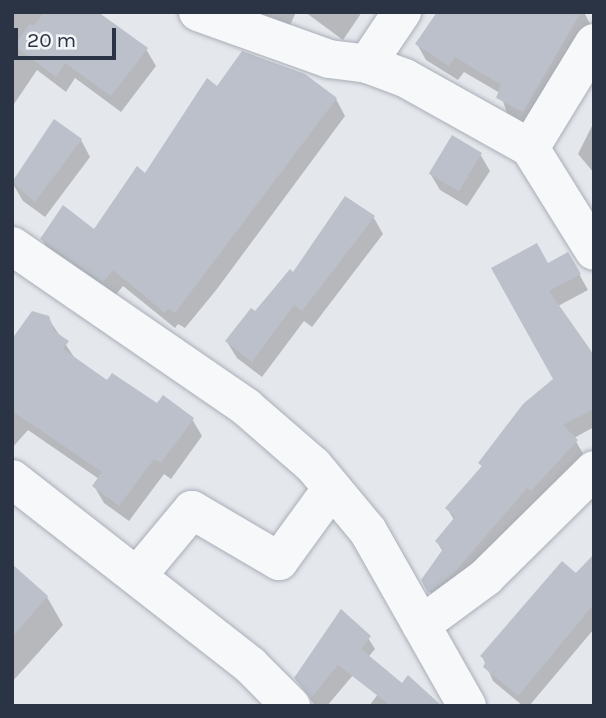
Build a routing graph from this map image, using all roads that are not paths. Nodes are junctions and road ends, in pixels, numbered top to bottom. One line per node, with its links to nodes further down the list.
1 (199, 12): 4 (street)
2 (402, 12): 4 (street)
3 (594, 43): 5 (street)
4 (367, 64): 5 (street)
5 (530, 148): 7 (street)
6 (12, 246): 10 (street)
7 (594, 251)
8 (594, 470): 12 (street)
9 (12, 479): 11 (street)
10 (332, 488): 11 (street); 12 (street)
11 (136, 576): 13 (street)
12 (421, 625): 14 (street)
13 (291, 706)
14 (467, 706)

